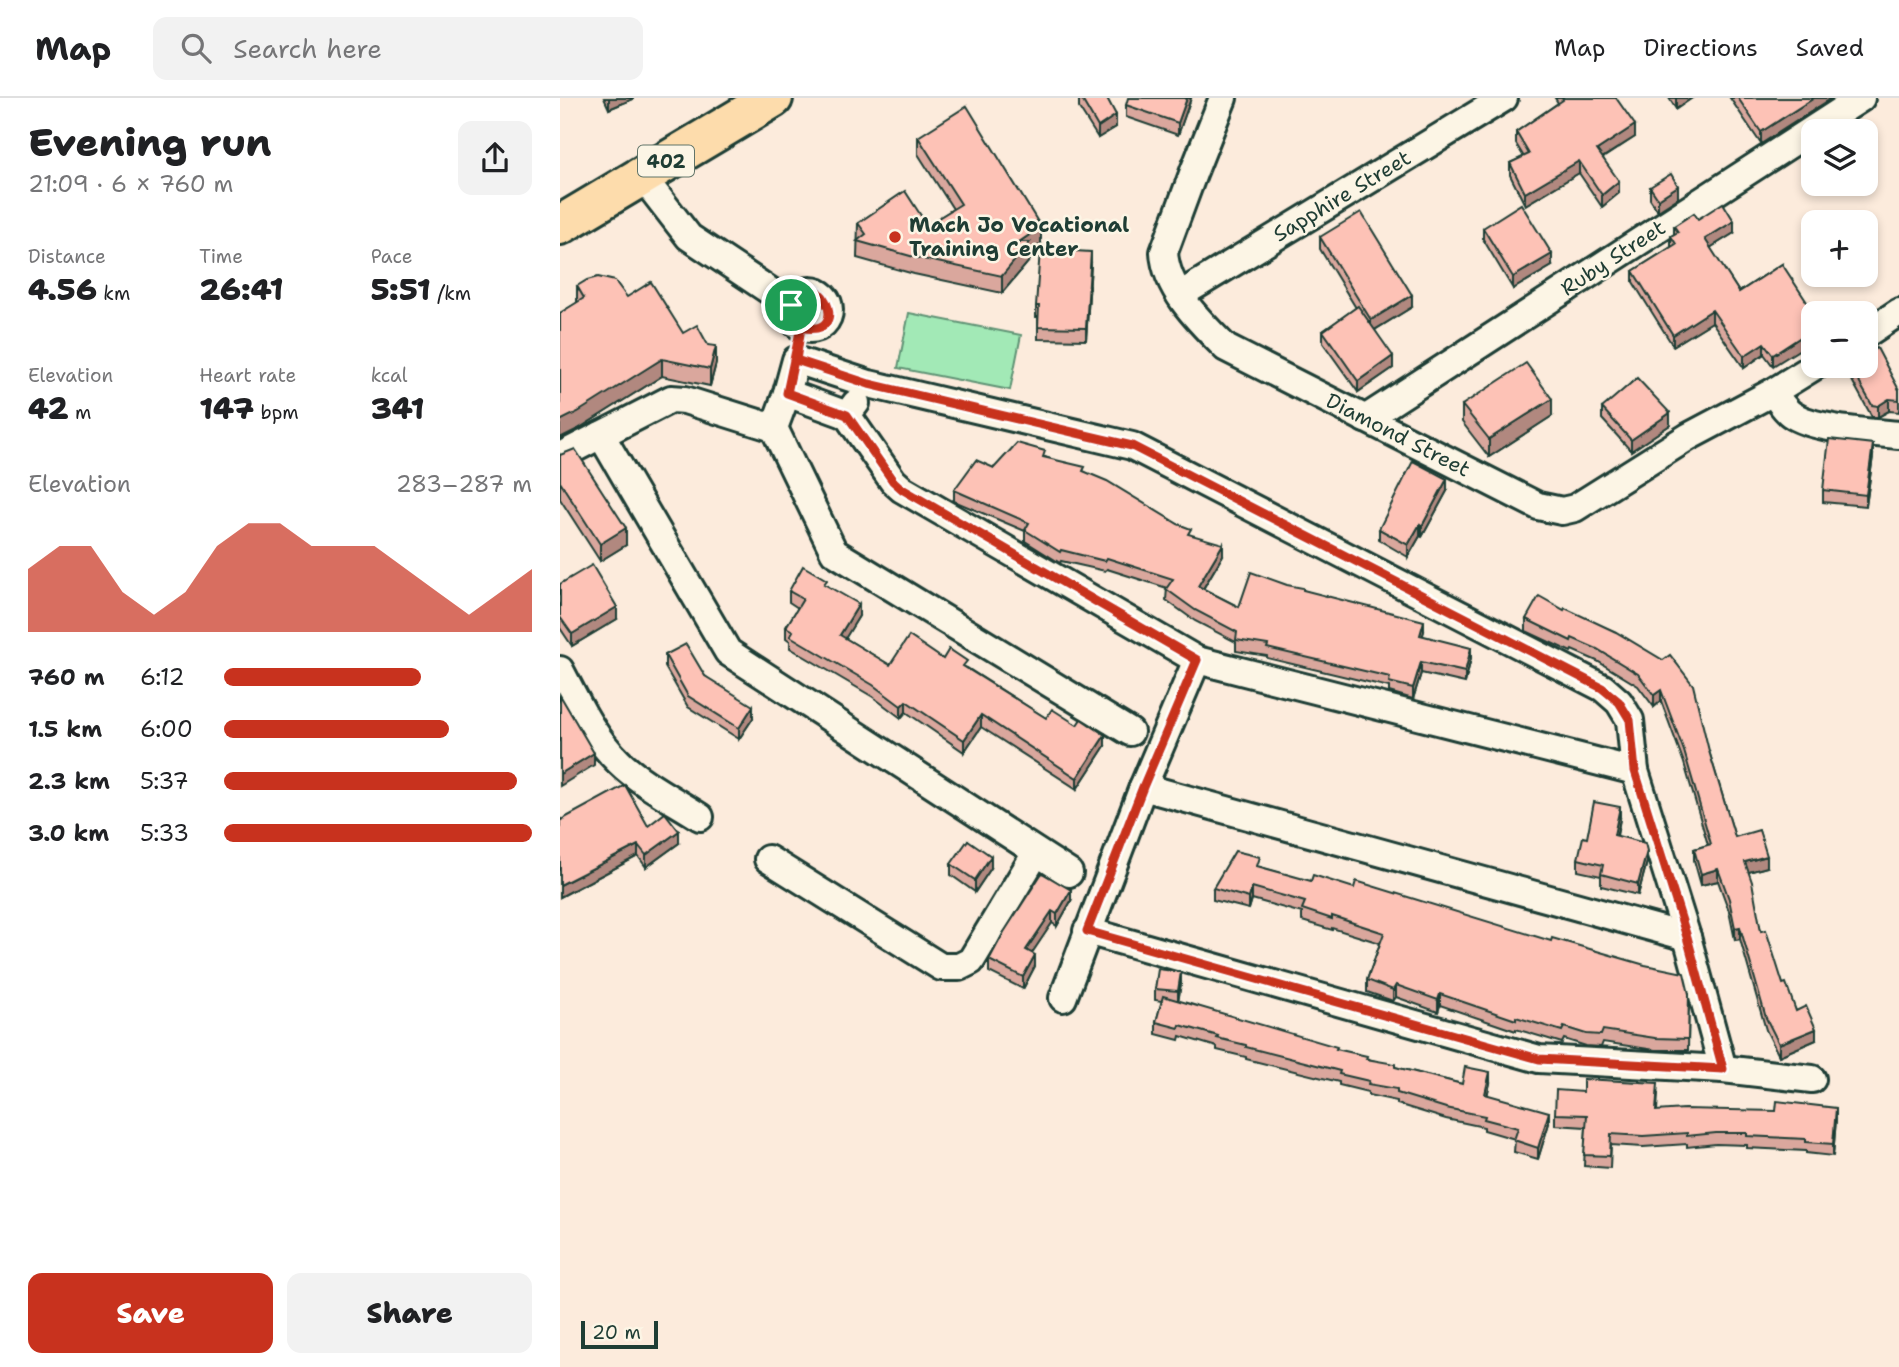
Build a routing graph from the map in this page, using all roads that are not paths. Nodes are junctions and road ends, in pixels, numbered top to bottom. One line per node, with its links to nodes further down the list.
1 (773, 98): 5 (main road, 402)
2 (1223, 98): 7 (street, Diamond Street)
3 (1504, 98): 7 (street, Sapphire Street)
4 (1861, 98): 16 (street, Ruby Street)
5 (641, 175): 6 (main road, 402); 10 (street)
6 (563, 216)
7 (1180, 295): 16 (street, Diamond Street)
8 (1899, 312): 9 (street)
9 (1878, 326)
10 (796, 360): 12 (street); 13 (street)
11 (1801, 375): 14 (street, Diamond Street)
12 (869, 384): 15 (street); 24 (street)
13 (787, 393): 15 (street); 17 (street)
14 (1773, 393): 16 (street, Diamond Street); 19 (street)
15 (847, 415): 21 (street)
16 (1365, 419)
17 (775, 428): 18 (street); 23 (street)
18 (601, 435): 20 (street); 27 (street)
19 (1899, 435)
20 (560, 456)
21 (1197, 660): 24 (street); 25 (street)
22 (560, 670): 26 (street)
23 (1130, 732)
24 (1635, 771): 31 (street)
25 (1143, 787): 30 (street); 31 (street)
26 (699, 817)
27 (1036, 853): 28 (street); 29 (street)
28 (768, 859)
29 (1069, 873)
30 (1087, 931): 32 (street); 33 (street)
31 (1687, 937): 33 (street)
32 (1063, 998)
33 (1723, 1069): 34 (street)
34 (1812, 1079)

